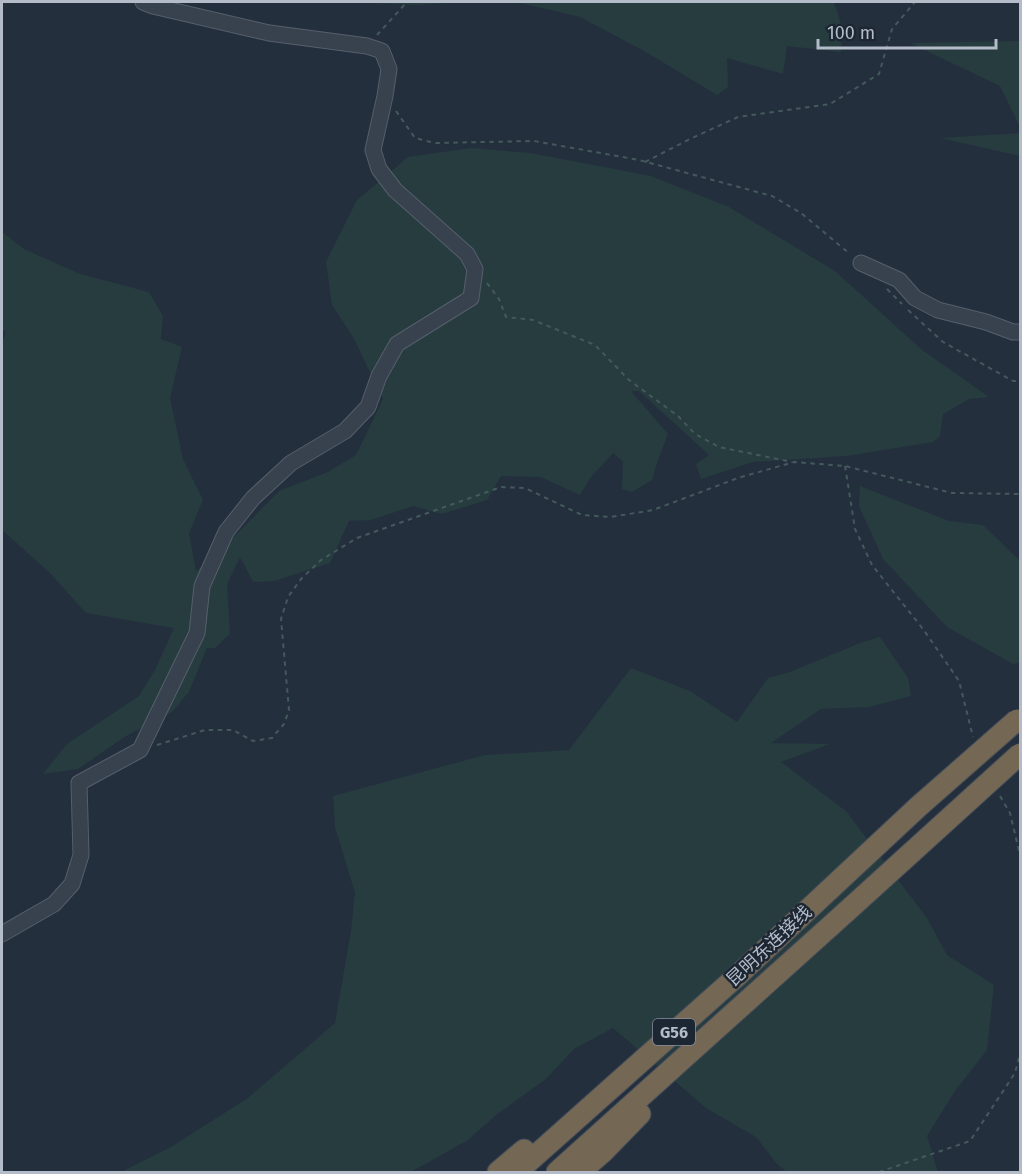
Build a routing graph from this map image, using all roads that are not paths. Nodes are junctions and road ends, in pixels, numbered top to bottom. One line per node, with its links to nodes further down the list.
1 (143, 2): 6 (street)
2 (861, 263): 3 (street)
3 (1020, 332)
4 (1019, 719): 8 (highway, 昆明东连接线 / G56, bridge)
5 (1020, 754): 7 (highway, 昆明东连接线 / G56, bridge)
6 (2, 934)
7 (758, 991): 11 (highway, 昆明东连接线 / G56); 12 (highway)
8 (664, 1041): 9 (highway); 10 (highway, 昆明东连接线 / G56)
9 (498, 1173)
10 (517, 1173)
11 (556, 1173)
12 (580, 1173)

